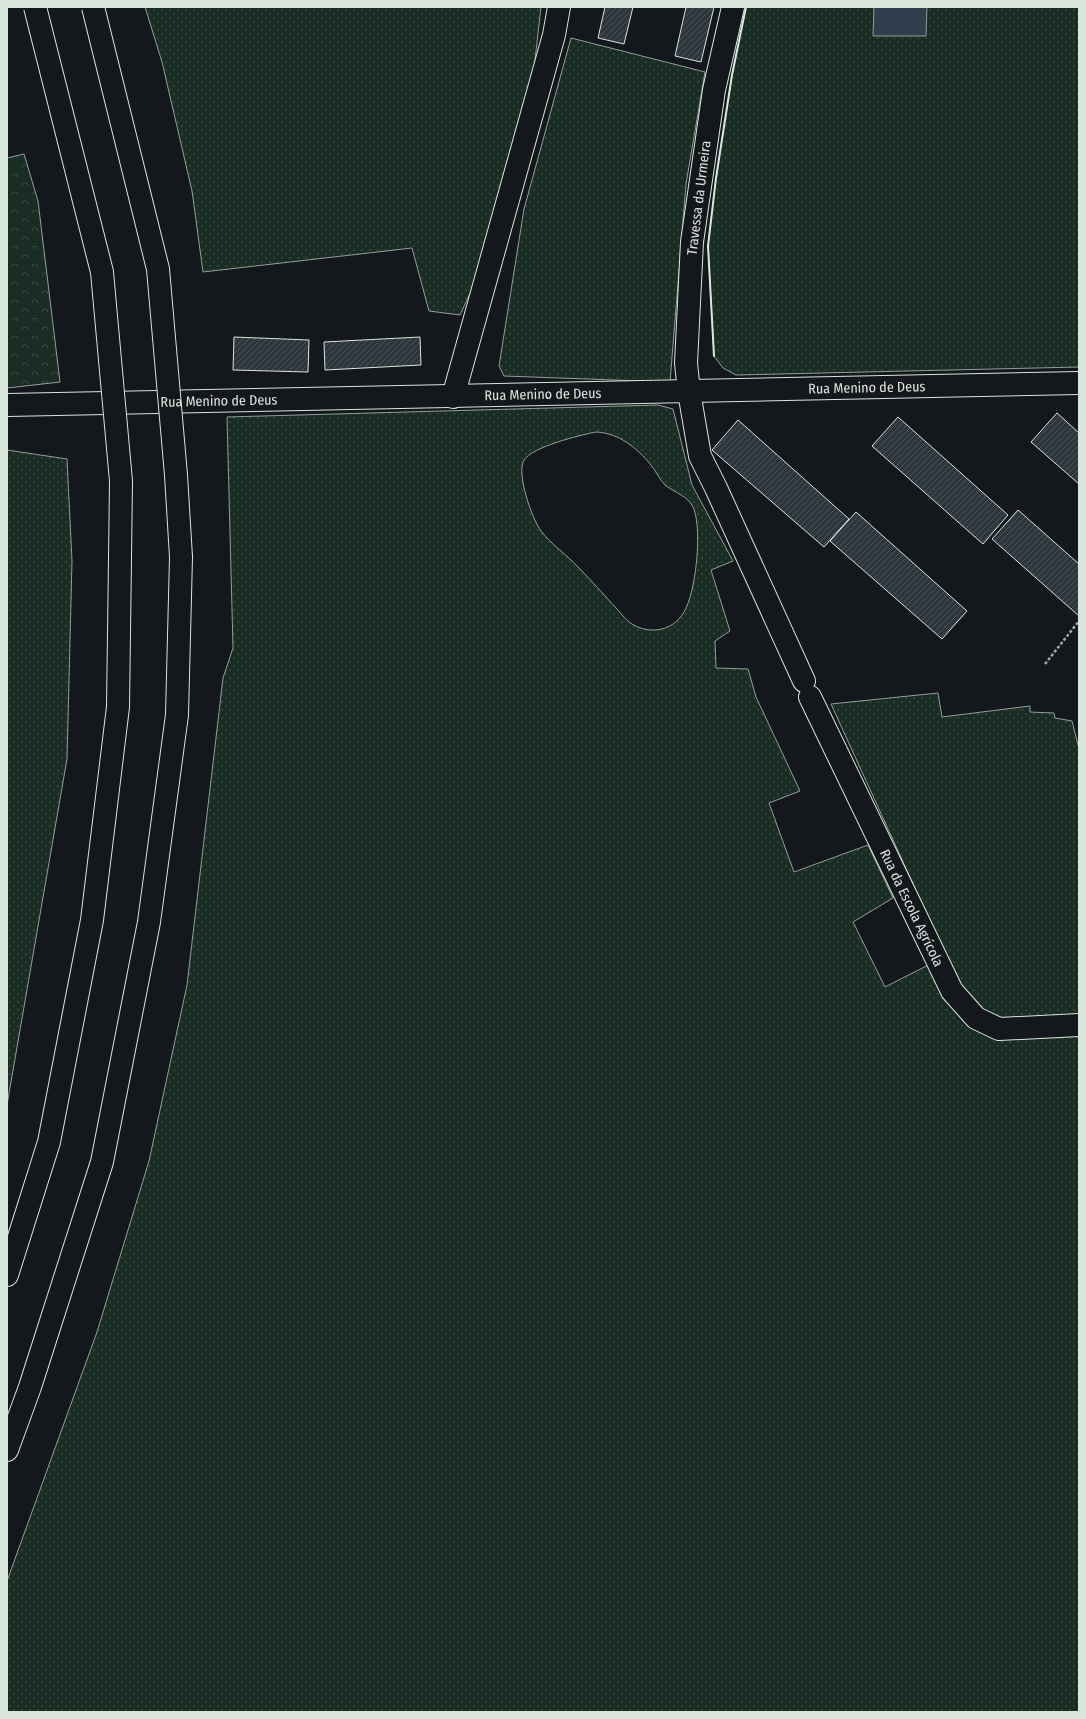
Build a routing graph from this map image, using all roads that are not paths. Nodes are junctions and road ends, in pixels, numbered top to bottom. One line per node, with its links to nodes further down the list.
1 (35, 7): 11 (main road, bridge)
2 (94, 7): 12 (main road, bridge)
3 (559, 7): 7 (main road)
4 (733, 7): 6 (main road, Travessa da Urmeira)
5 (1079, 383): 6 (main road, Rua Menino de Deus)
6 (689, 392): 7 (main road, Rua Menino de Deus); 9 (main road, Travessa da Urmeira)
7 (453, 397): 8 (main road, Rua Menino de Deus)
8 (7, 405)
9 (807, 689): 10 (main road, Rua da Escola Agrícola)
10 (1079, 1025)
11 (7, 1275)
12 (7, 1450)

